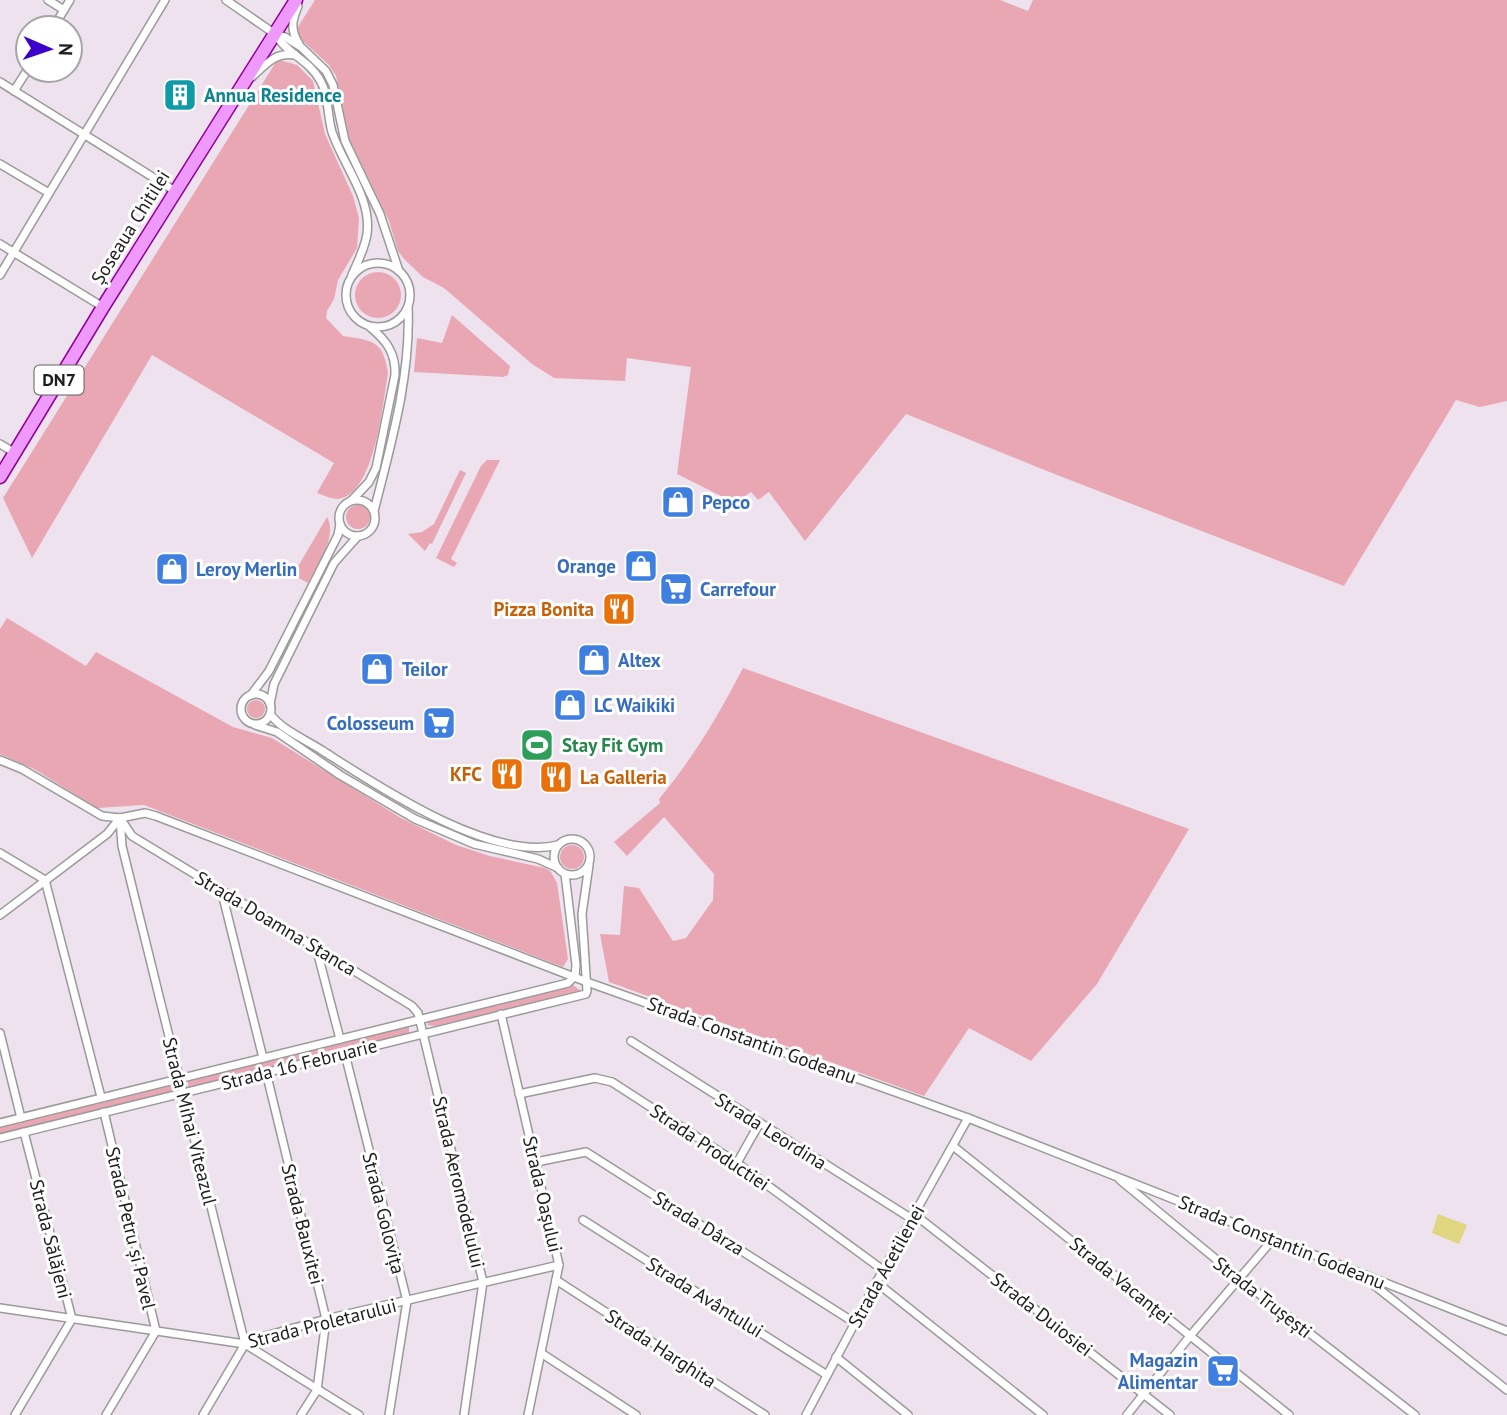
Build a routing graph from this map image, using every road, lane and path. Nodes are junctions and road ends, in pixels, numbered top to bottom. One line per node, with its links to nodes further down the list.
1 (48, 0): 6 (street)
2 (70, 0): 6 (street)
3 (166, 0): 15 (street)
4 (226, 0): 8 (street)
5 (298, 0): 8 (main road, Șoseaua Chitilei / DN7); 9 (street)
6 (64, 10): 7 (street)
7 (62, 14)
8 (275, 34): 9 (street); 10 (street); 13 (main road, Șoseaua Chitilei / DN7)
9 (301, 47): 21 (street)
10 (296, 55): 13 (street); 23 (street)
11 (0, 82): 14 (street)
12 (18, 84): 14 (street)
13 (243, 86): 17 (main road, Șoseaua Chitilei / DN7)
14 (14, 91): 15 (street)
15 (85, 135): 17 (street); 18 (street)
16 (0, 164): 18 (street)
17 (175, 191): 24 (main road, Șoseaua Chitilei / DN7)
18 (49, 193): 20 (street)
19 (0, 244): 20 (street)
20 (13, 252): 22 (street); 24 (street)
21 (399, 271): 23 (street); 25 (street)
22 (0, 275)
23 (352, 275): 26 (street)
24 (103, 307): 28 (main road, Șoseaua Chitilei / DN7)
25 (408, 307): 26 (street); 31 (street)
26 (369, 327): 30 (street)
27 (0, 444): 28 (street)
28 (15, 453): 29 (main road, Șoseaua Chitilei / DN7)
29 (0, 477)
30 (352, 500): 31 (street); 32 (street)
31 (374, 511): 33 (street)
32 (340, 524): 33 (street); 34 (street)
33 (358, 536): 35 (street)
34 (251, 695): 35 (street); 37 (street)
35 (270, 704): 36 (street)
36 (270, 714): 37 (street); 40 (street)
37 (255, 725): 43 (street)
38 (0, 760): 39 (street, Strada Constantin Godeanu)
39 (120, 818): 45 (street); 46 (street, Strada Doamna Stanca); 49 (street, Strada Constantin Godeanu); 60 (street, Strada Mihai Viteazul)
40 (558, 845): 42 (street); 43 (street)
41 (0, 853): 45 (street)
42 (589, 865): 44 (street); 50 (street)
43 (558, 868): 44 (street)
44 (565, 874): 49 (street)
45 (45, 880): 47 (street); 63 (street)
46 (222, 889): 48 (street, Strada Doamna Stanca); 58 (street)
47 (0, 915)
48 (316, 947): 52 (street, Strada Doamna Stanca); 55 (street)
49 (575, 976): 50 (street, Strada Constantin Godeanu); 52 (street, Strada 16 Februarie)
50 (587, 982): 51 (street, Strada 16 Februarie); 66 (street, Strada Constantin Godeanu)
51 (501, 1014): 54 (street, Strada 16 Februarie); 62 (street, Strada Oașului)
52 (420, 1018): 54 (street); 55 (street, Strada 16 Februarie)
53 (0, 1033): 65 (street)
54 (424, 1033): 57 (street, Strada 16 Februarie); 83 (street, Strada Aeromodelului)
55 (340, 1039): 58 (street, Strada 16 Februarie)
56 (631, 1041): 68 (street, Strada Leordina)
57 (345, 1054): 59 (street, Strada 16 Februarie); 85 (street, Strada Golovița)
58 (263, 1058): 60 (street, Strada 16 Februarie)
59 (266, 1072): 61 (street, Strada 16 Februarie); 88 (street, Strada Bauxitei)
60 (180, 1078): 61 (street, Strada Mihai Viteazul); 63 (street, Strada 16 Februarie)
61 (183, 1092): 64 (street, Strada 16 Februarie); 93 (street, Strada Mihai Viteazul)
62 (519, 1094): 72 (street, Strada Oașului); 73 (street, Strada Productiei)
63 (101, 1097): 65 (street, Strada 16 Februarie)
64 (104, 1112): 69 (street, Strada 16 Februarie); 90 (street, Strada Petru și Pavel)
65 (21, 1118): 67 (street, Strada 16 Februarie)
66 (968, 1118): 71 (street, Strada Acetilenei); 74 (street, Strada Constantin Godeanu)
67 (0, 1123)
68 (759, 1124): 73 (street); 75 (street, Strada Leordina)
69 (24, 1132): 70 (street, Strada 16 Februarie); 87 (street, Strada Sălăjeni)
70 (0, 1138)
71 (953, 1146): 75 (street, Strada Acetilenei); 92 (street, Strada Vacanței)
72 (536, 1162): 78 (street, Strada Oașului); 89 (street, Strada Dârza)
73 (737, 1163): 79 (street, Strada Productiei)
74 (1115, 1175): 77 (street, Strada Constantin Godeanu); 81 (street, Strada Trușești)
75 (913, 1217): 79 (street, Strada Acetilenei); 99 (street, Strada Duiosiei)
76 (583, 1220): 96 (street, Strada Avântului)
77 (1274, 1238): 80 (street, Strada Constantin Godeanu); 81 (street)
78 (559, 1265): 82 (street, Strada Oașului); 83 (street, Strada Proletarului)
79 (883, 1270): 84 (street, Strada Acetilenei)
80 (1357, 1272): 91 (street, Strada Constantin Godeanu); 98 (street)
81 (1240, 1279): 92 (street); 116 (street, Strada Trușești)
82 (556, 1280): 94 (street, Strada Oașului); 109 (street, Strada Harghita)
83 (483, 1282): 85 (street, Strada Proletarului); 106 (street, Strada Aeromodelului)
84 (876, 1282): 89 (street, Strada Acetilenei); 112 (street)
85 (407, 1301): 88 (street, Strada Proletarului); 105 (street, Strada Golovița)
86 (0, 1308): 87 (street, Strada Proletarului)
87 (72, 1319): 90 (street, Strada Proletarului); 100 (street, Strada Sălăjeni)
88 (326, 1319): 93 (street, Strada Proletarului); 97 (street, Strada Bauxitei)
89 (855, 1322): 95 (street, Strada Acetilenei)
90 (156, 1331): 93 (street, Strada Proletarului); 101 (street, Strada Petru și Pavel)
91 (1507, 1331)
92 (1190, 1336): 99 (street); 115 (street, Strada Vacanței)
93 (245, 1344): 97 (street); 102 (street)
94 (541, 1353): 107 (street, Strada Oașului); 108 (street)
95 (836, 1357): 96 (street, Strada Acetilenei); 111 (street)
96 (827, 1375): 110 (street, Strada Acetilenei)
97 (317, 1390): 103 (street, Strada Bauxitei); 104 (street)
98 (1507, 1390)
99 (1144, 1394): 113 (street); 114 (street, Strada Duiosiei)
100 (15, 1415)
101 (106, 1415)
102 (203, 1415)
103 (301, 1415)
104 (359, 1415)
105 (389, 1415)
106 (464, 1415)
107 (528, 1415)
108 (636, 1415)
109 (765, 1415)
110 (806, 1415)
111 (908, 1415)
112 (1043, 1415)
113 (1127, 1415)
114 (1170, 1415)
115 (1289, 1415)
116 (1415, 1415)

